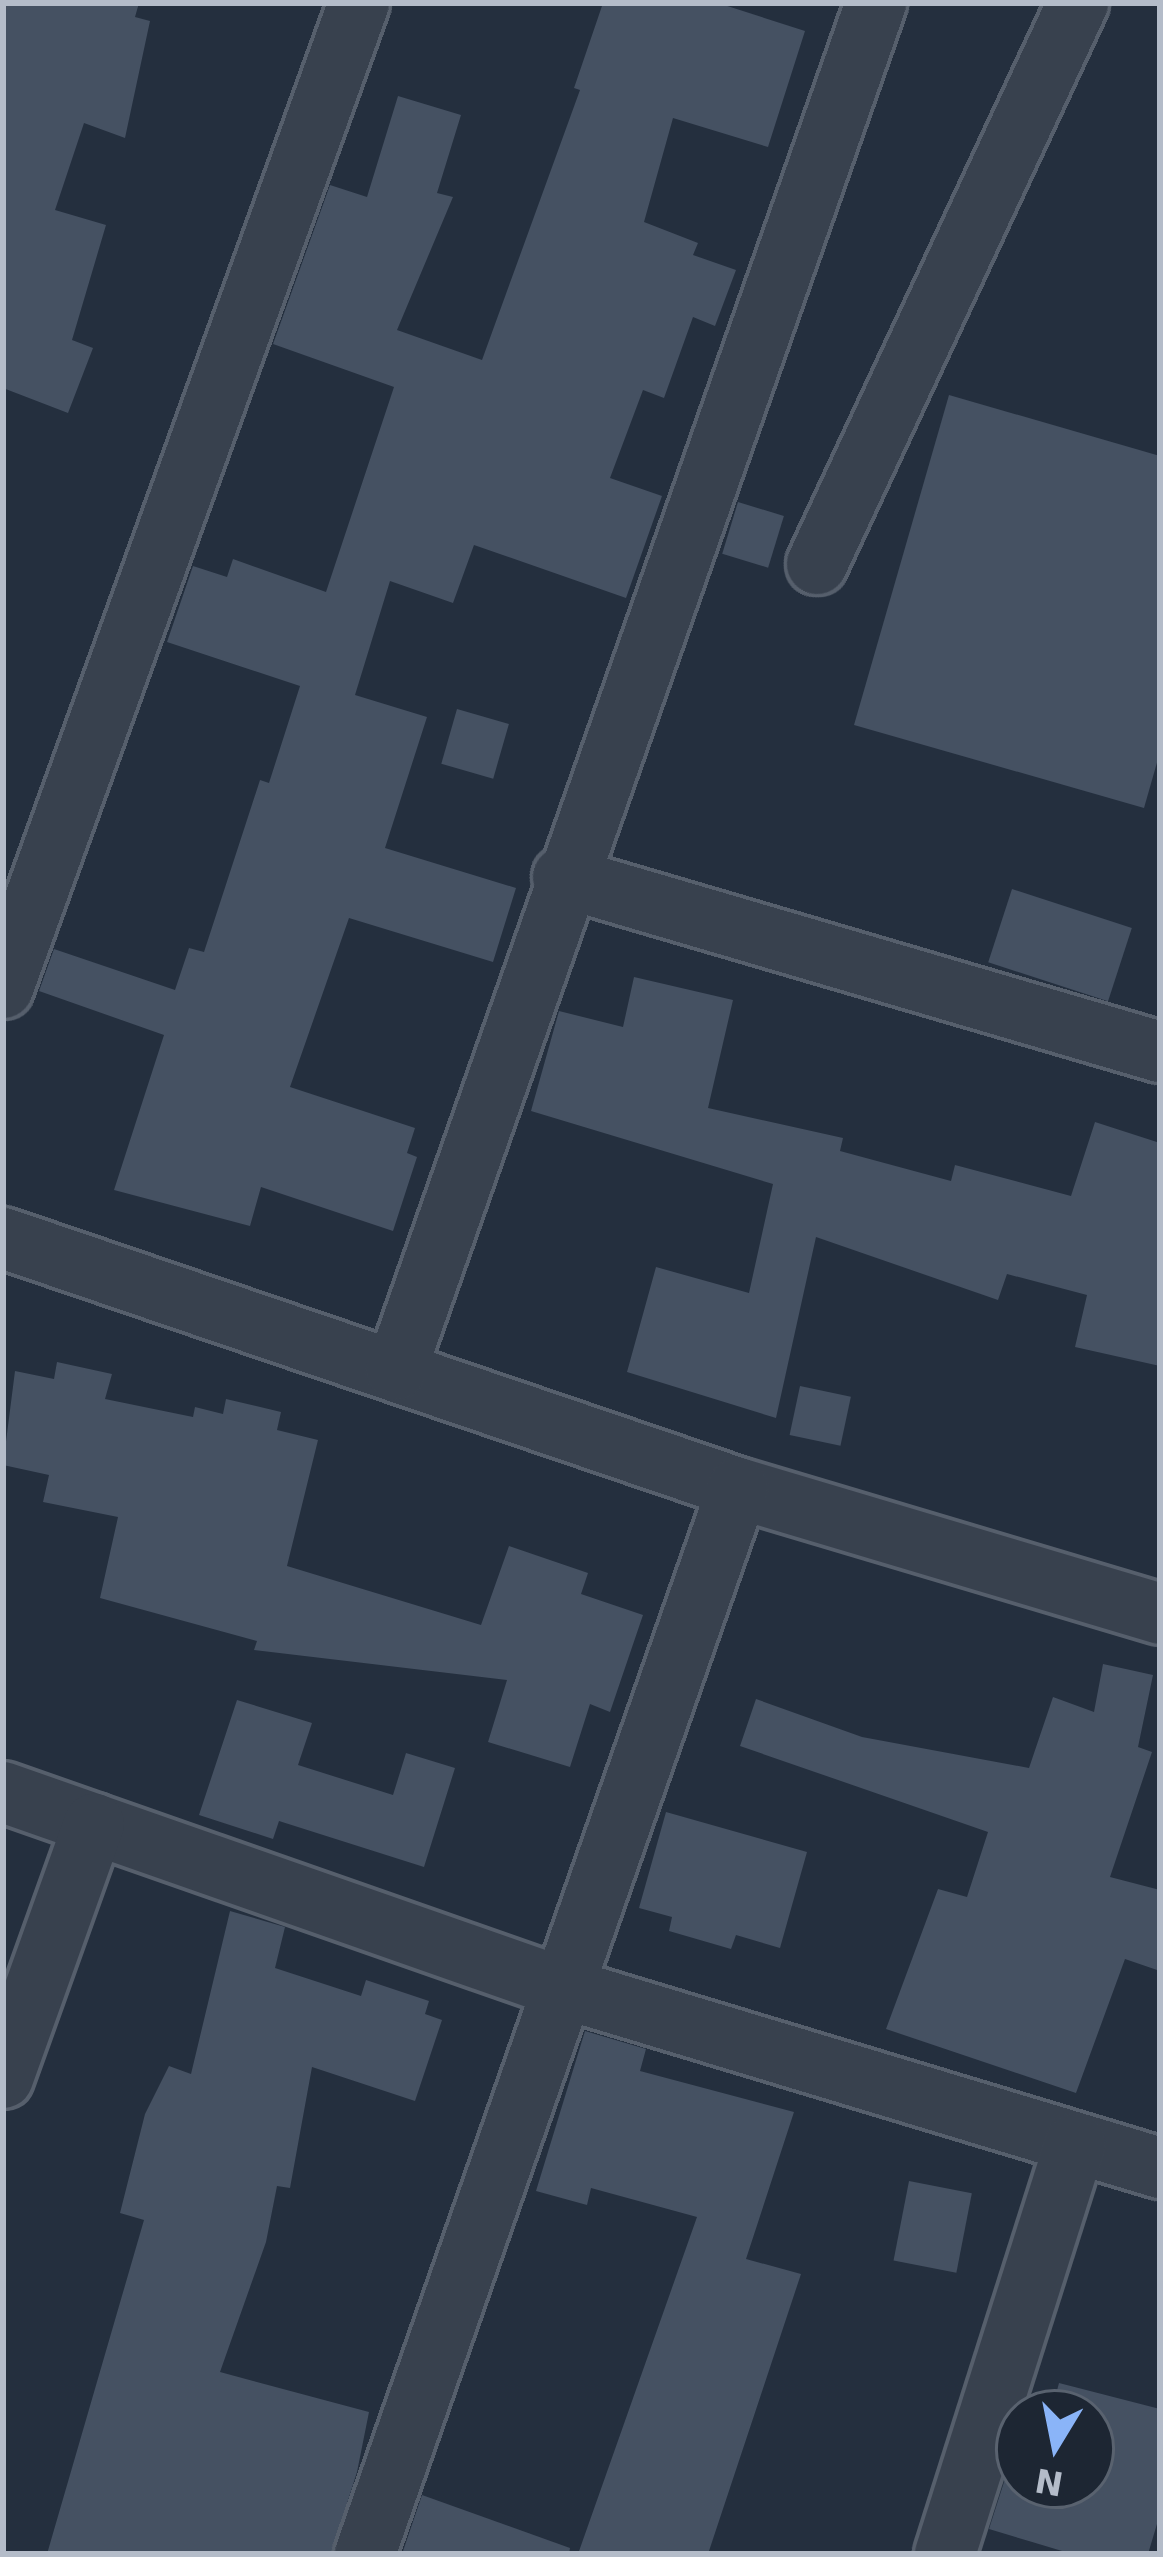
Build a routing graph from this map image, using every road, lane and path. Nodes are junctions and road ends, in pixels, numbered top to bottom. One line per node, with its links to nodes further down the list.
1 (359, 3): 6 (street)
2 (876, 3): 5 (street)
3 (1078, 3): 4 (street)
4 (818, 564)
5 (563, 877): 7 (street); 9 (street)
6 (3, 988)
7 (1160, 1052)
8 (3, 1238): 9 (street)
9 (396, 1370): 10 (street)
10 (738, 1488): 11 (street); 14 (street)
11 (1160, 1614)
12 (3, 1792): 13 (street)
13 (94, 1824): 14 (street); 15 (street)
14 (563, 1988): 16 (street); 18 (street)
15 (3, 2078)
16 (1075, 2143): 17 (street); 19 (street)
17 (1160, 2168)
18 (365, 2554)
19 (945, 2554)

